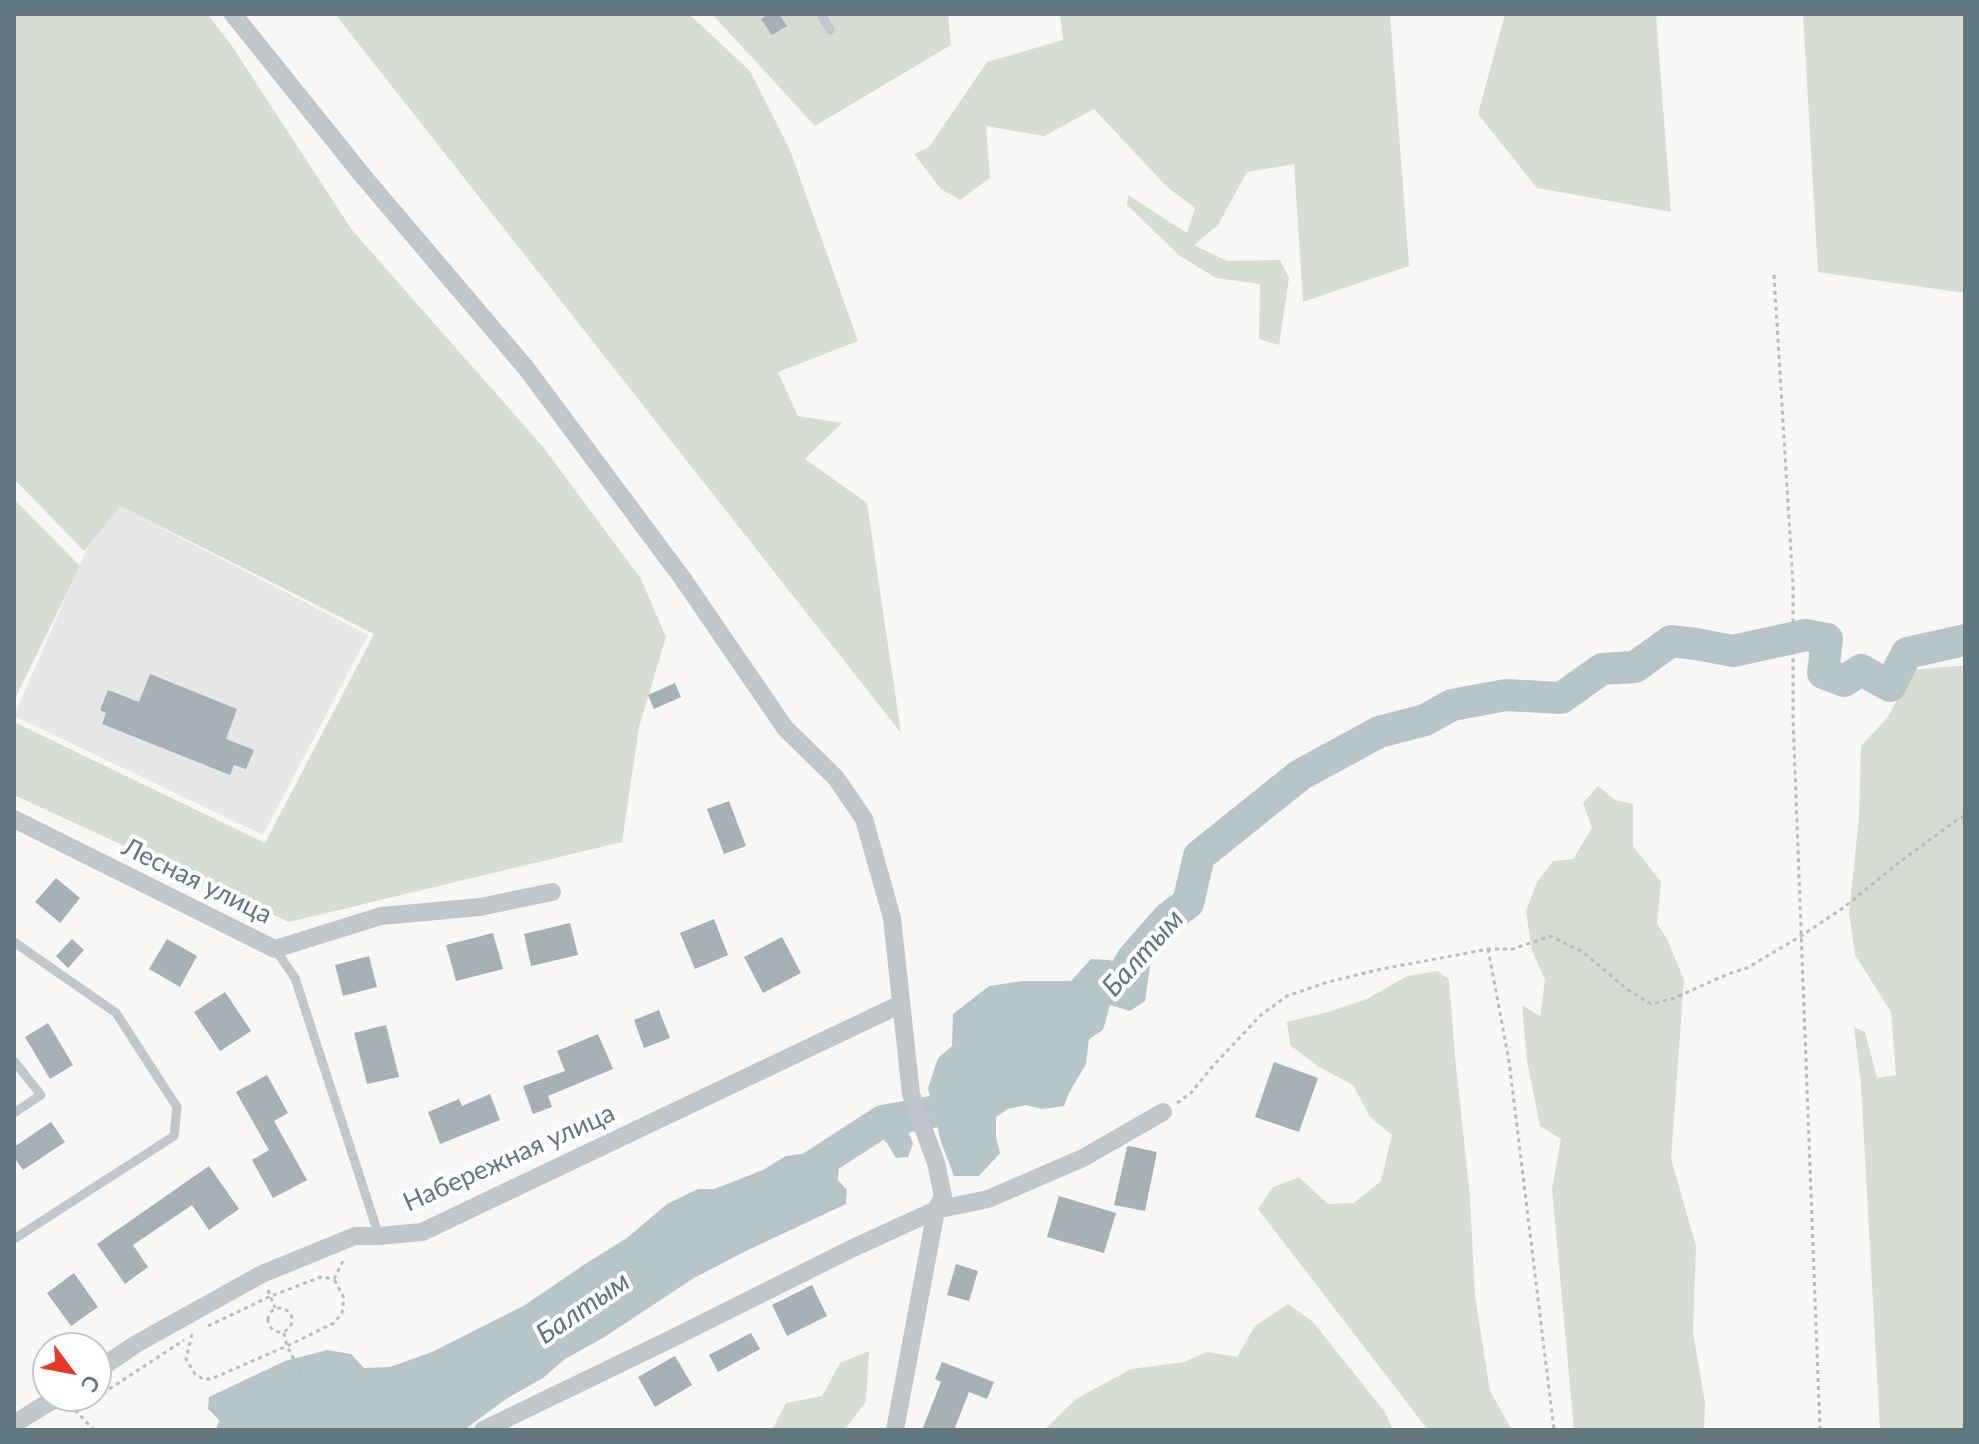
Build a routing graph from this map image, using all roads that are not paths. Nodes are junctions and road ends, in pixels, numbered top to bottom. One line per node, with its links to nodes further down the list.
1 (233, 14): 8 (street)
2 (821, 14): 3 (lane)
3 (830, 30)
4 (14, 819): 7 (street, Лесная улица)
5 (552, 892): 7 (street, Лесная улица)
6 (14, 942): 14 (lane)
7 (275, 949): 13 (lane)
8 (901, 1004): 12 (street); 13 (street, Набережная улица)
9 (14, 1061): 11 (lane)
10 (1163, 1112): 12 (street)
11 (14, 1113)
12 (936, 1210): 18 (street); 19 (street)
13 (379, 1236): 15 (street, Набережная улица)
14 (14, 1239)
15 (112, 1360)
16 (39, 1412): 17 (street)
17 (14, 1424)
18 (483, 1430)
19 (895, 1430)

